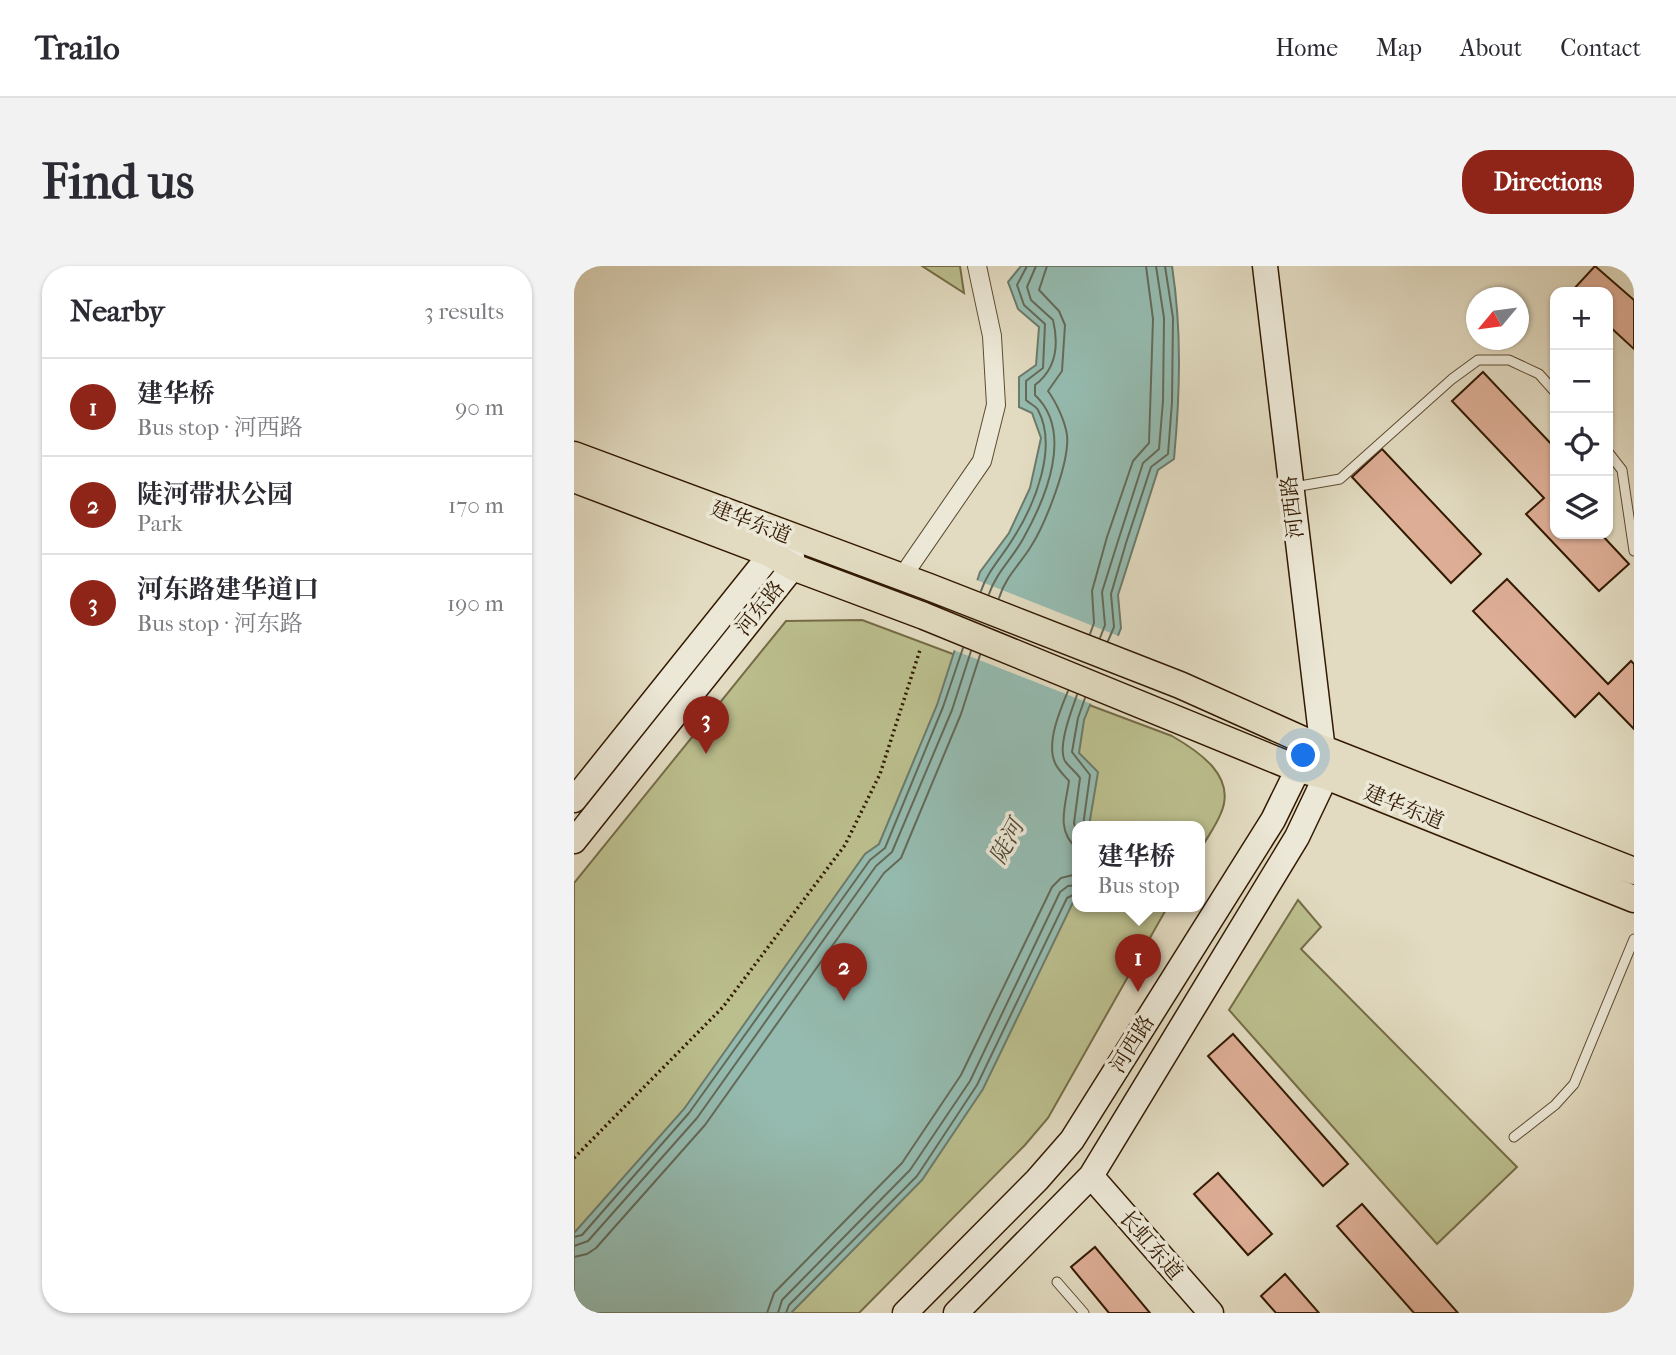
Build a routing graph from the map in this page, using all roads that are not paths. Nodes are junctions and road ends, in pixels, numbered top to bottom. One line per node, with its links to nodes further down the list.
1 (977, 266): 10 (street)
2 (1265, 266): 7 (main road, 河西路)
3 (1550, 386): 7 (lane)
4 (574, 455): 9 (main road, 建华东道)
5 (1613, 458): 8 (lane)
6 (574, 479): 9 (main road, 建华东道)
7 (1290, 488): 11 (main road, 河西路)
8 (1634, 551)
9 (785, 553): 10 (main road, 建华东道); 12 (main road, 建华东道); 14 (main road, 河东路); 15 (main road, 河东路)
10 (902, 577): 11 (main road, 建华东道)
11 (1321, 748): 12 (main road, 河西路); 13 (main road, 河西路); 16 (main road, 建华东道)
12 (1298, 769): 13 (main road, 建华东道); 22 (main road, 河西路)
13 (1326, 776): 17 (main road, 建华东道); 20 (main road, 河西路)
14 (574, 800)
15 (574, 841)
16 (1634, 871)
17 (1634, 898)
18 (1634, 939): 19 (lane)
19 (1514, 1137)
20 (1091, 1176): 23 (main road, 河西路); 25 (main road, 长虹东道)
21 (1057, 1282): 24 (lane)
22 (905, 1313)
23 (956, 1313)
24 (1084, 1313)
25 (1211, 1313)

